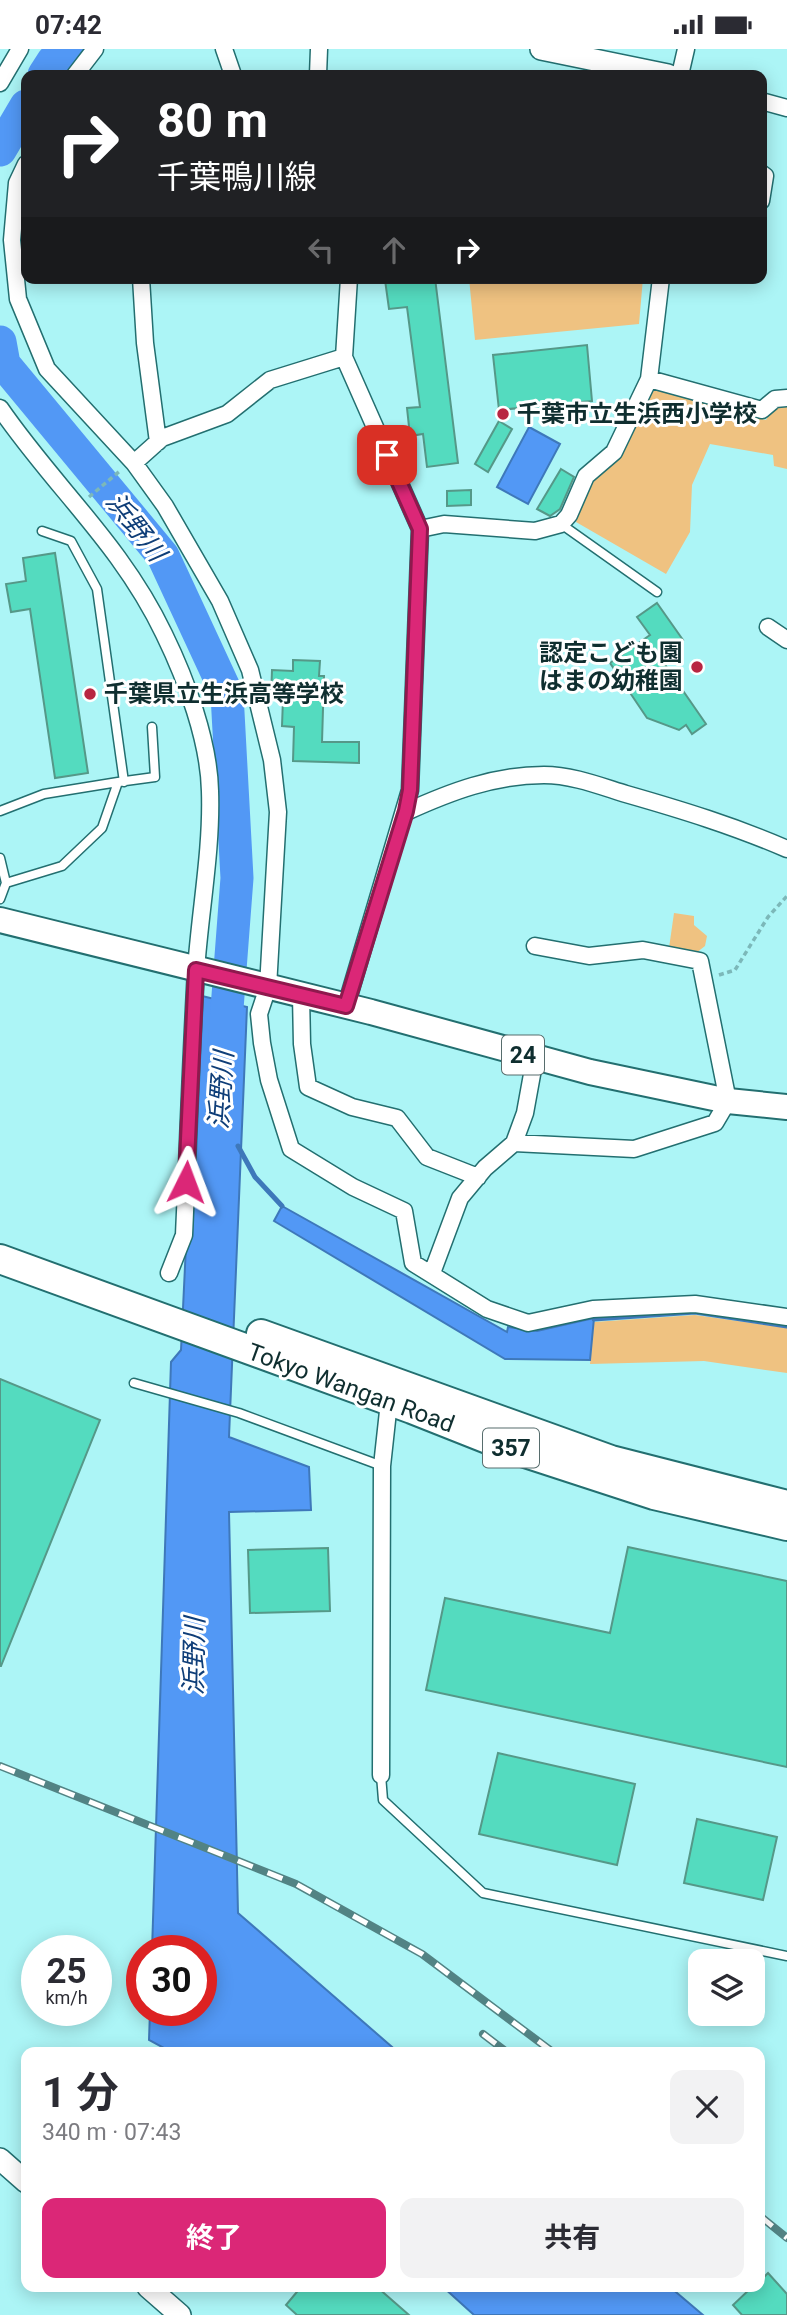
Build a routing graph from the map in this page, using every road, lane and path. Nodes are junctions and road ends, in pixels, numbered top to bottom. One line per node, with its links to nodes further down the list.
1 (20, 49): 13 (street)
2 (95, 49): 8 (street)
3 (224, 49): 9 (street)
4 (319, 49): 10 (street)
5 (541, 49): 7 (street)
6 (686, 49): 12 (street)
7 (600, 55): 11 (street)
8 (79, 70)
9 (231, 70)
10 (318, 70)
11 (651, 70)
12 (681, 70)
13 (0, 83)
14 (767, 103): 15 (street)
15 (787, 108)
16 (21, 175): 25 (street)
17 (141, 284): 24 (street)
18 (349, 284): 20 (street)
19 (660, 284): 21 (street)
20 (344, 357): 24 (street); 28 (street)
21 (649, 379): 22 (street); 27 (street)
22 (787, 398)
23 (0, 408): 26 (street)
24 (158, 442): 25 (street)
25 (130, 464): 26 (path); 47 (street)
26 (80, 505): 45 (street)
27 (561, 524): 28 (street); 30 (lane)
28 (420, 529): 36 (street)
29 (42, 531): 34 (lane)
30 (657, 592)
31 (768, 628): 32 (street)
32 (787, 641)
33 (152, 727): 34 (lane)
34 (121, 782): 35 (lane); 40 (lane)
35 (0, 810)
36 (406, 811): 37 (street); 49 (street)
37 (787, 849)
38 (0, 858): 39 (lane)
39 (2, 872): 40 (lane)
40 (6, 883): 42 (lane)
41 (787, 896): 46 (path)
42 (0, 899)
43 (0, 920): 45 (main road, 24)
44 (535, 946): 46 (street)
45 (196, 970): 47 (main road, 24); 57 (street)
46 (704, 981): 51 (street)
47 (265, 986): 48 (main road, 24); 58 (street)
48 (301, 995): 49 (main road, 24); 54 (street)
49 (346, 1006): 50 (main road, 24)
50 (535, 1058): 51 (main road, 24); 53 (street)
51 (728, 1101): 52 (main road, 24); 53 (street)
52 (787, 1107)
53 (514, 1143): 54 (street)
54 (478, 1177): 58 (street)
55 (0, 1238): 59 (highway, Tokyo Wangan Road / 357)
56 (0, 1259): 59 (highway, Tokyo Wangan Road / 357)
57 (169, 1273)
58 (432, 1273): 60 (street)
59 (177, 1314): 62 (highway, Tokyo Wangan Road / 357)
60 (787, 1317)
61 (134, 1384): 63 (lane)
62 (391, 1390): 63 (street); 64 (highway, Tokyo Wangan Road / 357); 65 (highway, Tokyo Wangan Road / 357)
63 (382, 1466): 66 (street)
64 (787, 1505)
65 (787, 1526)
66 (381, 1775): 67 (lane)
67 (787, 1956)
68 (0, 2159): 69 (street)
69 (21, 2178)
70 (154, 2292): 71 (street)
71 (180, 2315)

